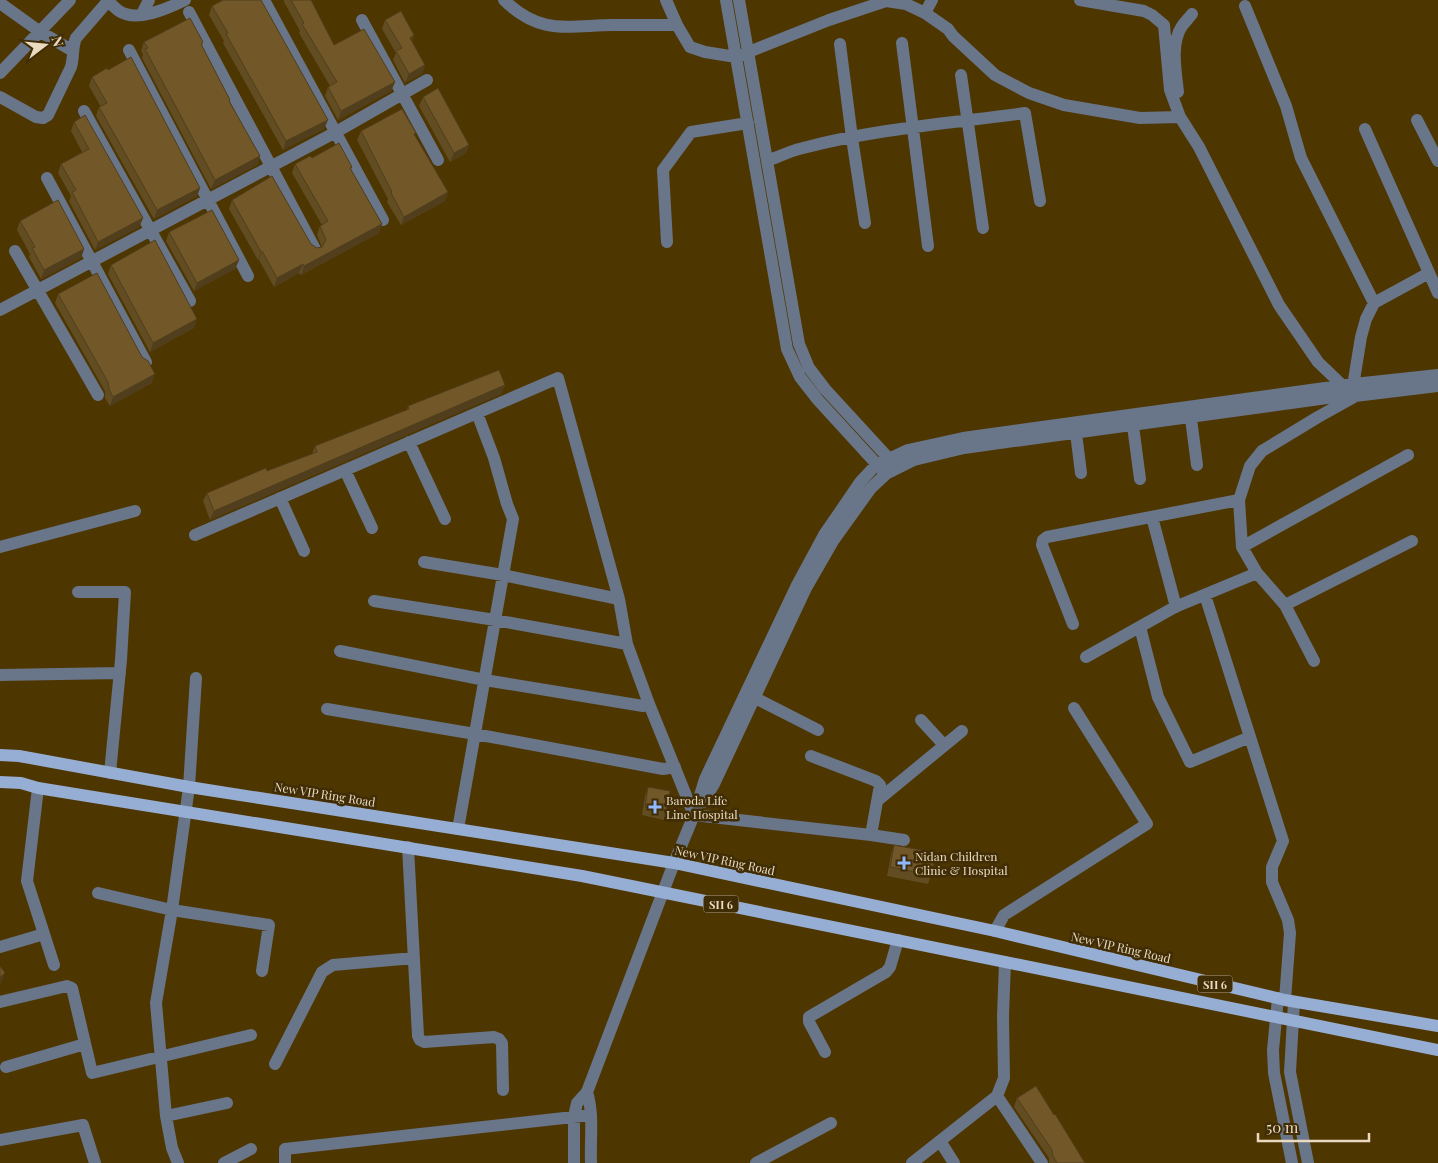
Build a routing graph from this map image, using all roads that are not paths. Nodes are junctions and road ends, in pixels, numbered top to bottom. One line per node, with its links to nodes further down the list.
1 (70, 0): 20 (street)
2 (108, 0): 16 (street); 24 (street)
3 (149, 0): 16 (street)
4 (264, 0): 38 (street)
5 (504, 0): 19 (street)
6 (666, 0): 19 (street)
7 (726, 0): 25 (street)
8 (739, 0): 25 (street)
9 (932, 0): 15 (street)
10 (1080, 0): 11 (street)
11 (1109, 2): 32 (street)
12 (0, 3): 20 (street)
13 (187, 6): 16 (street); 43 (street)
14 (1245, 6): 61 (street)
15 (925, 13): 25 (street); 32 (street)
16 (142, 14)
17 (1192, 14): 32 (street)
18 (362, 20): 29 (street)
19 (677, 25): 25 (street)
20 (39, 31): 24 (street); 26 (street)
21 (902, 43): 36 (street)
22 (840, 44): 39 (street)
23 (128, 50): 45 (street)
24 (73, 51): 30 (street)
25 (742, 55): 35 (street); 41 (street)
26 (0, 73)
27 (961, 75): 33 (street)
28 (427, 80): 29 (street)
29 (403, 93): 38 (street); 40 (street)
30 (0, 97)
31 (84, 111): 50 (street)
32 (1180, 117): 66 (street)
33 (968, 120): 36 (street); 46 (street); 49 (street)
34 (1417, 120): 42 (street)
35 (748, 123): 51 (street); 74 (street)
36 (912, 127): 39 (street); 52 (street)
37 (1365, 129): 56 (street)
38 (336, 132): 43 (street); 47 (street)
39 (852, 138): 41 (street); 48 (street)
40 (438, 160)
41 (767, 161): 76 (street)
42 (1438, 161)
43 (271, 165): 45 (street); 53 (street)
44 (47, 178): 55 (street)
45 (208, 199): 50 (street); 57 (street)
46 (1040, 201)
47 (383, 220)
48 (866, 223)
49 (982, 228)
50 (150, 230): 55 (street); 60 (street)
51 (667, 242)
52 (928, 246)
53 (315, 249)
54 (15, 251): 58 (street)
55 (91, 262): 58 (street); 63 (street)
56 (1429, 273): 59 (street); 61 (street)
57 (248, 276)
58 (38, 290): 62 (street); 67 (street)
59 (1438, 293)
60 (190, 301)
61 (1374, 303): 66 (street)
62 (0, 310)
63 (146, 362)
64 (1438, 375): 66 (street)
65 (1438, 386): 66 (street)
66 (1350, 391): 68 (street); 81 (street)
67 (98, 395)
68 (1190, 412): 70 (street); 75 (street); 76 (street)
69 (477, 413): 72 (street); 93 (street); 96 (street)
70 (1133, 426): 71 (street); 79 (street)
71 (1076, 433): 76 (street); 78 (street)
72 (409, 442): 77 (street); 84 (street)
73 (1408, 455): 89 (street)
74 (876, 465): 76 (street); 130 (street)
75 (1197, 465)
76 (890, 467): 111 (street)
77 (345, 470): 80 (street); 85 (street)
78 (1081, 473)
79 (1140, 479)
80 (280, 498): 86 (street); 90 (street)
81 (1239, 500): 83 (street); 89 (street)
82 (135, 511): 88 (street)
83 (1152, 517): 99 (street); 101 (street)
84 (445, 519)
85 (372, 528)
86 (195, 534)
87 (1412, 540): 98 (street)
88 (0, 547)
89 (1242, 547): 92 (street)
90 (304, 551)
91 (424, 562): 93 (street)
92 (1257, 573): 95 (street); 98 (street)
93 (503, 575): 96 (street); 100 (street)
94 (78, 592): 107 (street)
95 (1205, 595): 99 (street); 119 (street)
96 (619, 599): 103 (street)
97 (374, 601): 100 (street)
98 (1285, 605): 106 (street)
99 (1176, 607): 102 (street)
100 (495, 620): 103 (street); 110 (street)
101 (1073, 624)
102 (1140, 628): 105 (street); 119 (street)
103 (627, 644): 112 (street)
104 (340, 651): 110 (street)
105 (1086, 657)
106 (1314, 661)
107 (120, 673): 108 (street); 124 (street)
108 (0, 675)
109 (196, 678): 126 (street)
110 (485, 680): 112 (street); 118 (street)
111 (755, 698): 116 (street); 130 (street)
112 (649, 704): 123 (street)
113 (1074, 708): 139 (street)
114 (327, 709): 118 (street)
115 (921, 720): 120 (street)
116 (818, 730)
117 (962, 731): 120 (street)
118 (475, 734): 123 (street); 131 (street)
119 (1250, 738): 147 (street)
120 (944, 745): 128 (street)
121 (0, 754): 124 (main road, New VIP Ring Road / SH 6)
122 (811, 756): 128 (street)
123 (675, 767): 130 (street)
124 (110, 773): 126 (main road, New VIP Ring Road / SH 6)
125 (0, 782): 127 (main road, SH 6)
126 (189, 787): 129 (street); 131 (main road, New VIP Ring Road / SH 6)
127 (38, 788): 129 (main road, SH 6); 140 (street)
128 (878, 800): 132 (street)
129 (186, 812): 134 (main road, SH 6); 138 (street)
130 (694, 815): 132 (street); 135 (street)
131 (458, 829): 135 (main road, New VIP Ring Road / SH 6)
132 (871, 834): 133 (street)
133 (904, 840)
134 (408, 847): 137 (main road, SH 6); 143 (street)
135 (674, 864): 137 (street); 139 (main road, New VIP Ring Road / SH 6)
136 (98, 893): 138 (street)
137 (663, 893): 141 (main road, SH 6); 160 (street)
138 (172, 910): 146 (street); 156 (street)
139 (995, 931): 147 (main road, New VIP Ring Road / SH 6)
140 (44, 934): 142 (street); 145 (street)
141 (898, 940): 144 (main road, SH 6); 155 (street)
142 (0, 947)
143 (414, 958): 157 (street); 159 (street)
144 (1005, 962): 149 (main road, SH 6); 161 (street)
145 (54, 965)
146 (262, 970)
147 (1286, 1000): 149 (street); 150 (street); 151 (main road, New VIP Ring Road / SH 6)
148 (0, 1002): 153 (street)
149 (1275, 1017): 150 (main road, SH 6); 180 (street)
150 (1293, 1021): 154 (main road, SH 6); 181 (street)
151 (1438, 1026)
152 (251, 1035): 156 (street)
153 (85, 1044): 156 (street); 158 (street)
154 (1438, 1050)
155 (825, 1052)
156 (162, 1057): 164 (street)
157 (276, 1064)
158 (6, 1066)
159 (503, 1090)
160 (587, 1092): 163 (street); 165 (street)
161 (997, 1096): 168 (street); 179 (street)
162 (227, 1102): 164 (street)
163 (591, 1115): 165 (street); 175 (street)
164 (166, 1116): 171 (street)
165 (574, 1116): 173 (street); 174 (street)
166 (831, 1122): 176 (street)
167 (0, 1140): 170 (street)
168 (940, 1142): 177 (street); 178 (street)
169 (251, 1149): 172 (street)
170 (94, 1163)
171 (178, 1163)
172 (224, 1163)
173 (285, 1163)
174 (574, 1163)
175 (591, 1163)
176 (756, 1163)
177 (912, 1163)
178 (954, 1163)
179 (1042, 1163)
180 (1292, 1163)
181 (1308, 1163)

